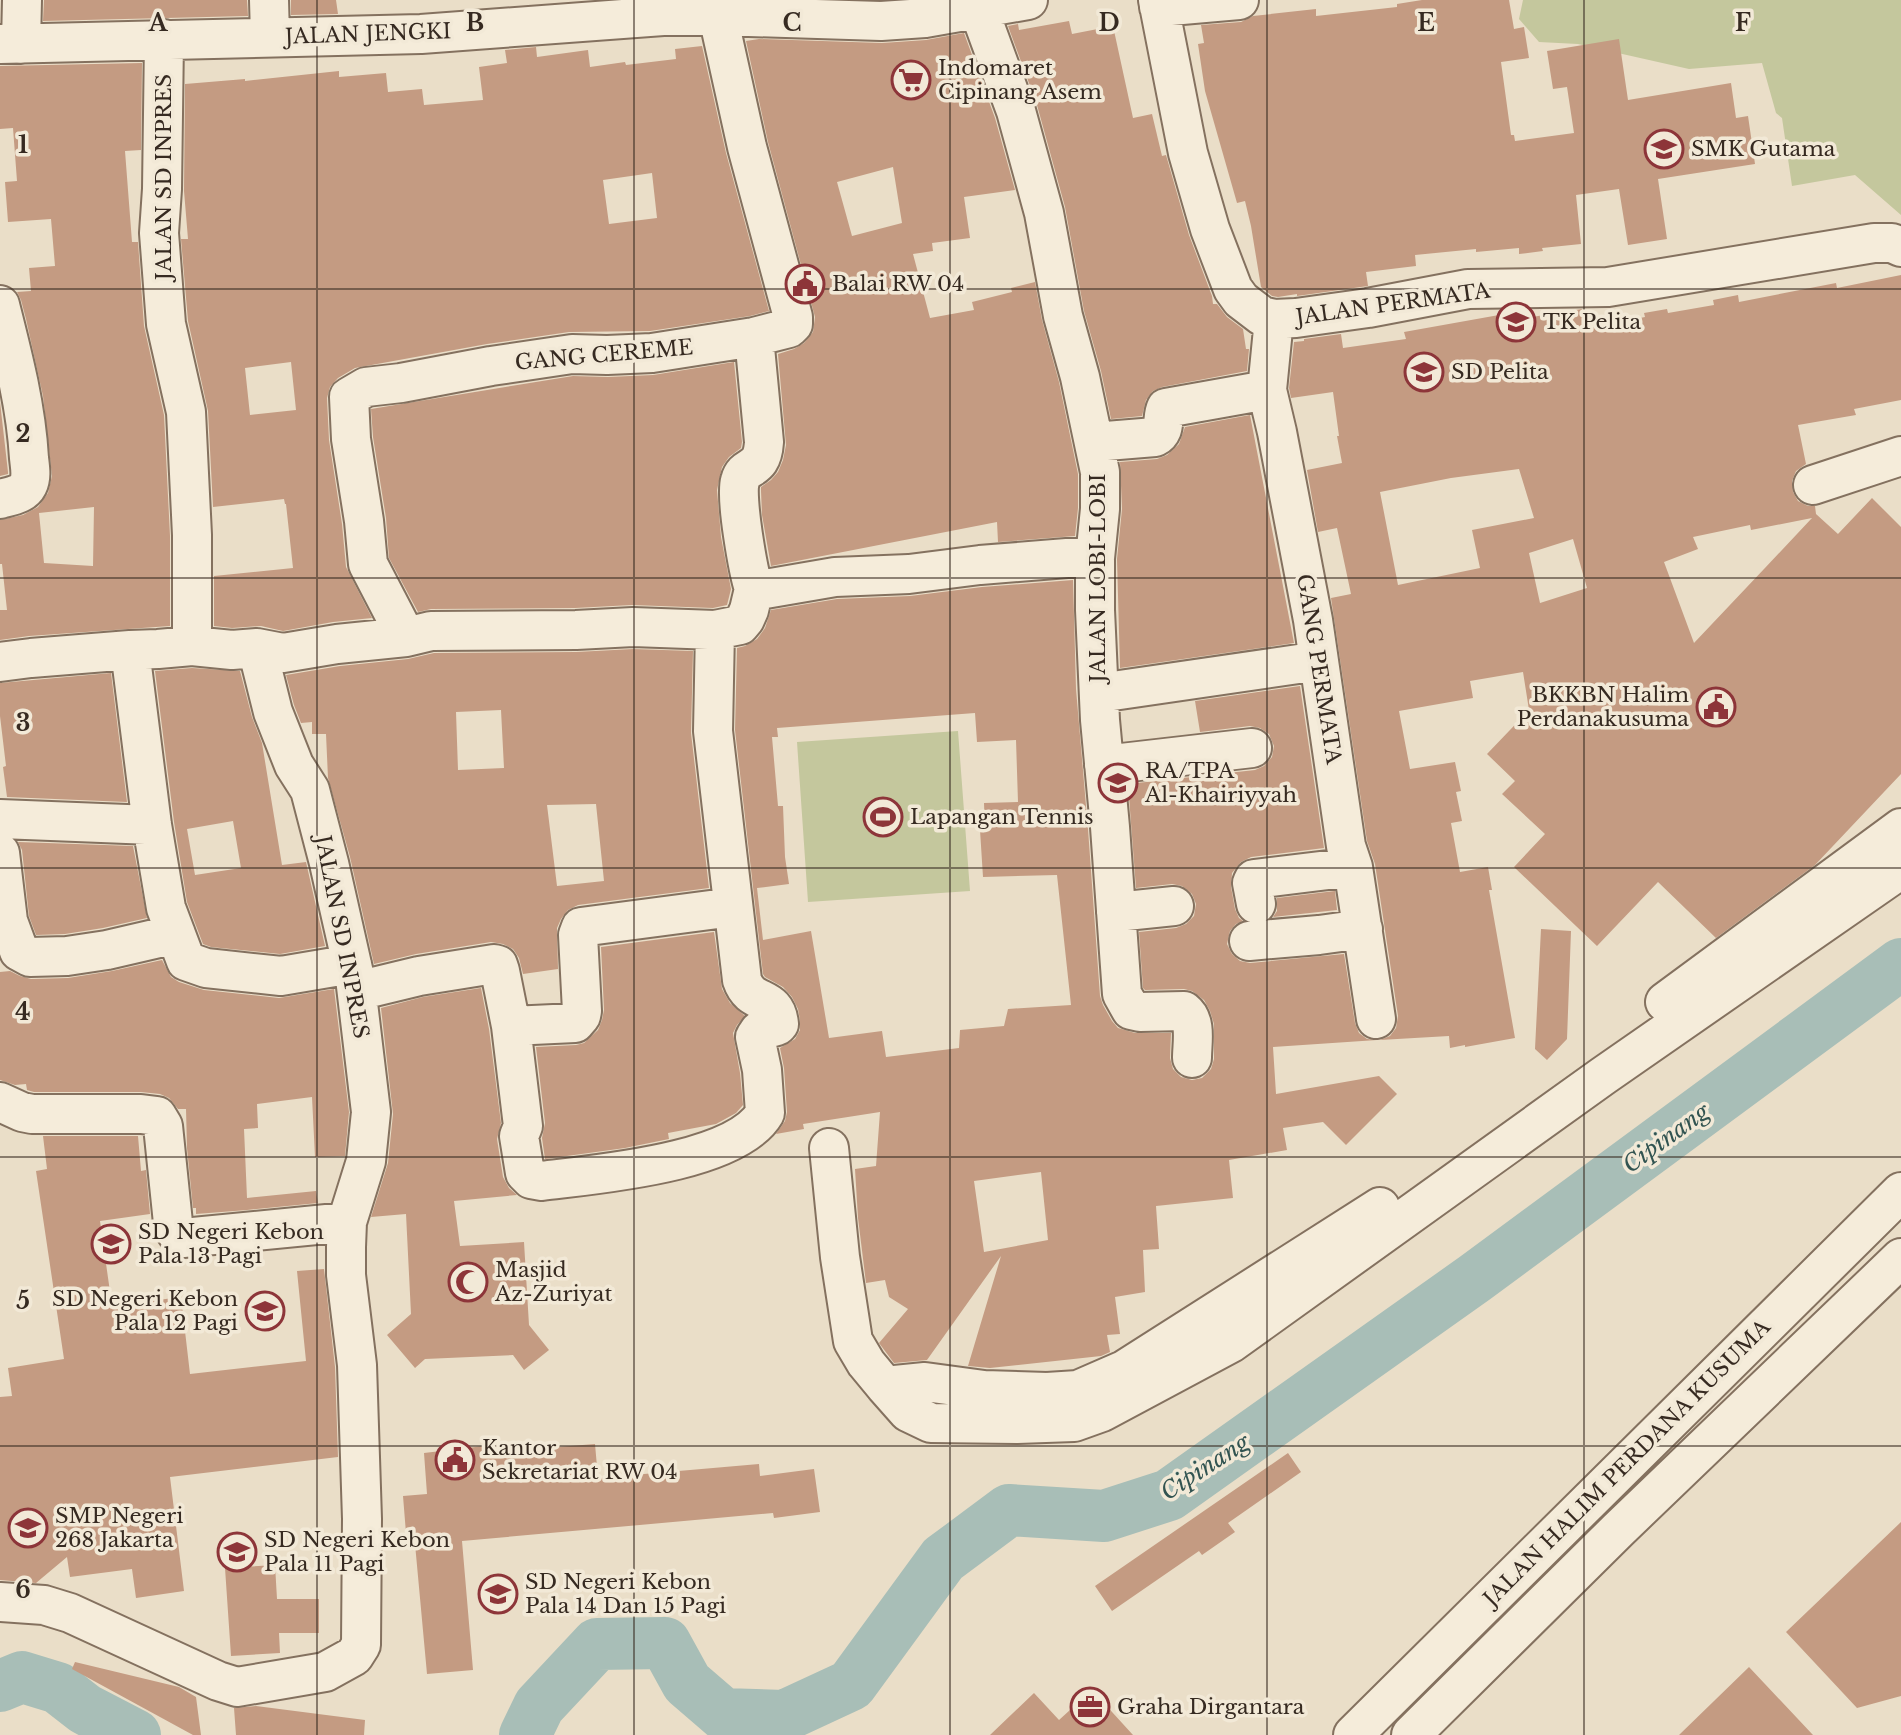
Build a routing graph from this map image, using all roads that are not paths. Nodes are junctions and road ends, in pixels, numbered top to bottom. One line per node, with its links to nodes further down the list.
1 (22, 0): 11 (street)
2 (1028, 0): 5 (street, JALAN JENGKI)
3 (1239, 0): 4 (street)
4 (1159, 4): 14 (street, JALAN PERMATA)
5 (979, 5): 6 (street, JALAN JENGKI); 17 (street, JALAN LOBI-LOBI)
6 (758, 9): 8 (street, JALAN JENGKI)
7 (596, 10): 8 (street, JALAN JENGKI); 9 (street, JALAN JENGKI)
8 (718, 16): 15 (street, GANG CEREME)
9 (270, 18): 10 (street, JALAN JENGKI)
10 (164, 39): 11 (street, JALAN JENGKI); 25 (street, JALAN SD INPRES)
11 (10, 44)
12 (1901, 247): 14 (street, JALAN PERMATA)
13 (0, 305): 20 (street)
14 (1274, 319): 16 (street, GANG PERMATA)
15 (754, 337): 22 (street); 24 (street, GANG CEREME)
16 (1267, 390): 17 (street); 28 (street, GANG PERMATA)
17 (1094, 442): 21 (street, JALAN LOBI-LOBI)
18 (1901, 456): 19 (street)
19 (1813, 485)
20 (0, 499)
21 (1095, 558): 22 (street); 30 (street, JALAN LOBI-LOBI)
22 (754, 589): 23 (street)
23 (715, 630): 24 (street); 41 (street)
24 (406, 637): 26 (street)
25 (192, 646): 26 (street); 27 (street)
26 (257, 648): 46 (street, JALAN SD INPRES)
27 (130, 650): 29 (street); 34 (street)
28 (1319, 661): 30 (street); 37 (street, GANG PERMATA)
29 (0, 662)
30 (1099, 693): 32 (street, JALAN LOBI-LOBI)
31 (1252, 748): 32 (street)
32 (1104, 765): 42 (street, JALAN LOBI-LOBI)
33 (0, 819): 34 (street)
34 (152, 825): 44 (street)
35 (1901, 828): 50 (street)
36 (0, 853): 44 (street)
37 (1353, 867): 39 (street); 43 (street, GANG PERMATA)
38 (1901, 869): 50 (street)
39 (1256, 904)
40 (1174, 906): 42 (street)
41 (733, 907): 48 (street); 48 (street)
42 (1116, 912): 49 (street, JALAN LOBI-LOBI)
43 (1363, 929): 45 (street); 47 (street, GANG PERMATA)
44 (176, 934): 46 (street)
45 (1249, 941)
46 (354, 978): 48 (street); 54 (street, JALAN SD INPRES)
47 (1377, 1019)
48 (512, 1026)
49 (1192, 1058)
50 (1595, 1068): 52 (street)
51 (0, 1102): 54 (street)
52 (829, 1148)
53 (1901, 1192): 57 (street, JALAN HALIM PERDANA KUSUMA)
54 (348, 1222): 56 (street, JALAN SD INPRES)
55 (1901, 1258): 58 (street, JALAN HALIM PERDANA KUSUMA)
56 (0, 1602)
57 (1353, 1735)
58 (1411, 1735)

